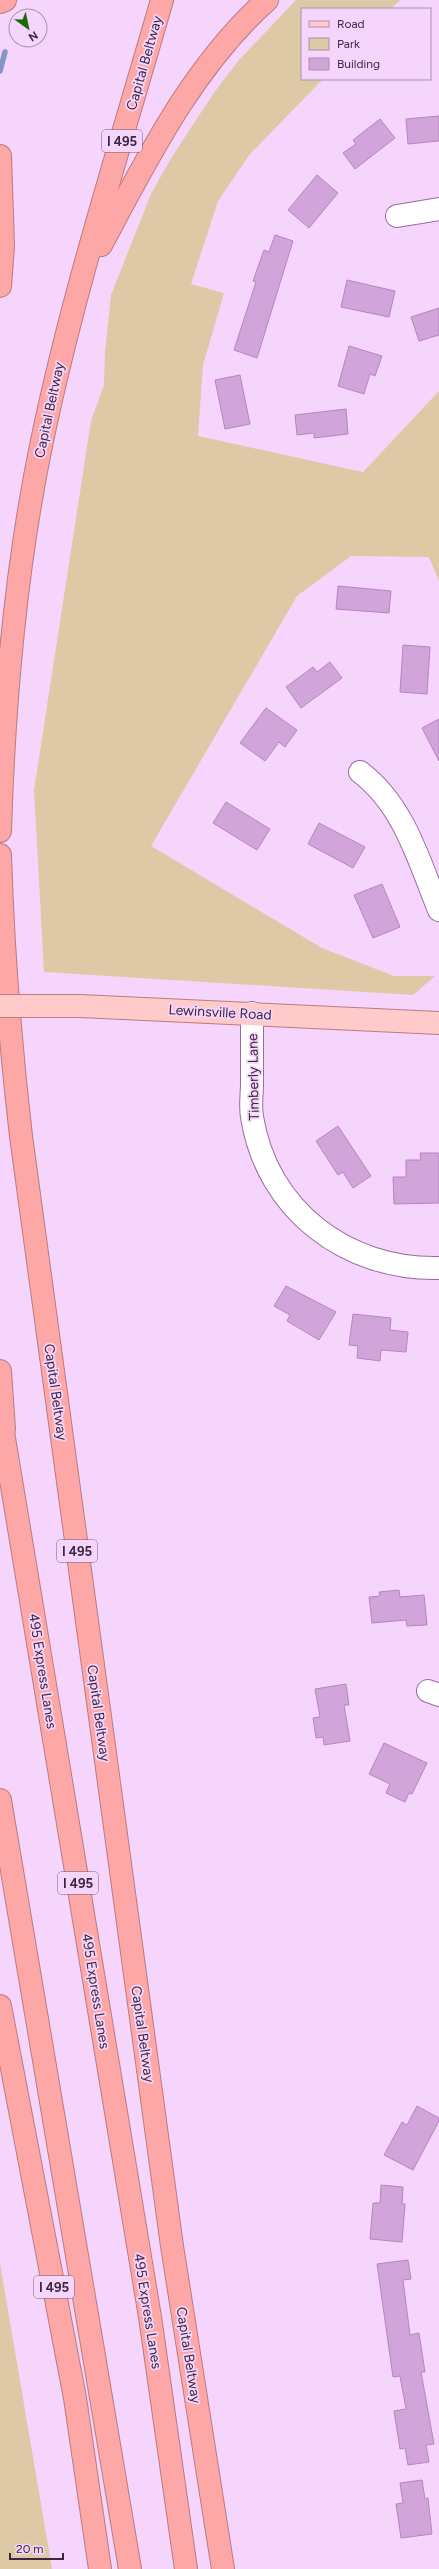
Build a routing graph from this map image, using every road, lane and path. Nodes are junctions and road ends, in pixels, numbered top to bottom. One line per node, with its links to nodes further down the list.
1 (5, 0): 4 (highway)
2 (162, 0): 8 (highway, Capital Beltway / I 495)
3 (267, 0): 8 (highway)
4 (0, 2)
5 (0, 156): 9 (highway)
6 (439, 209): 7 (street)
7 (397, 216)
8 (82, 281): 11 (highway, Capital Beltway / I 495)
9 (0, 286)
10 (360, 772): 13 (street)
11 (0, 831)
12 (0, 854): 26 (highway, Capital Beltway / I 495)
13 (439, 910)
14 (0, 1006): 15 (main road, Lewinsville Road, bridge)
15 (252, 1013): 16 (main road, Lewinsville Road); 17 (street, Timberly Lane)
16 (439, 1023)
17 (439, 1268)
18 (0, 1371): 20 (highway)
19 (0, 1414): 20 (highway, 495 Express Lanes / I 495)
20 (6, 1450): 25 (highway, 495 Express Lanes / I 495)
21 (0, 1800): 24 (highway, I 495)
22 (0, 2006): 23 (highway, I 495)
23 (100, 2569)
24 (130, 2569)
25 (186, 2569)
26 (223, 2569)

